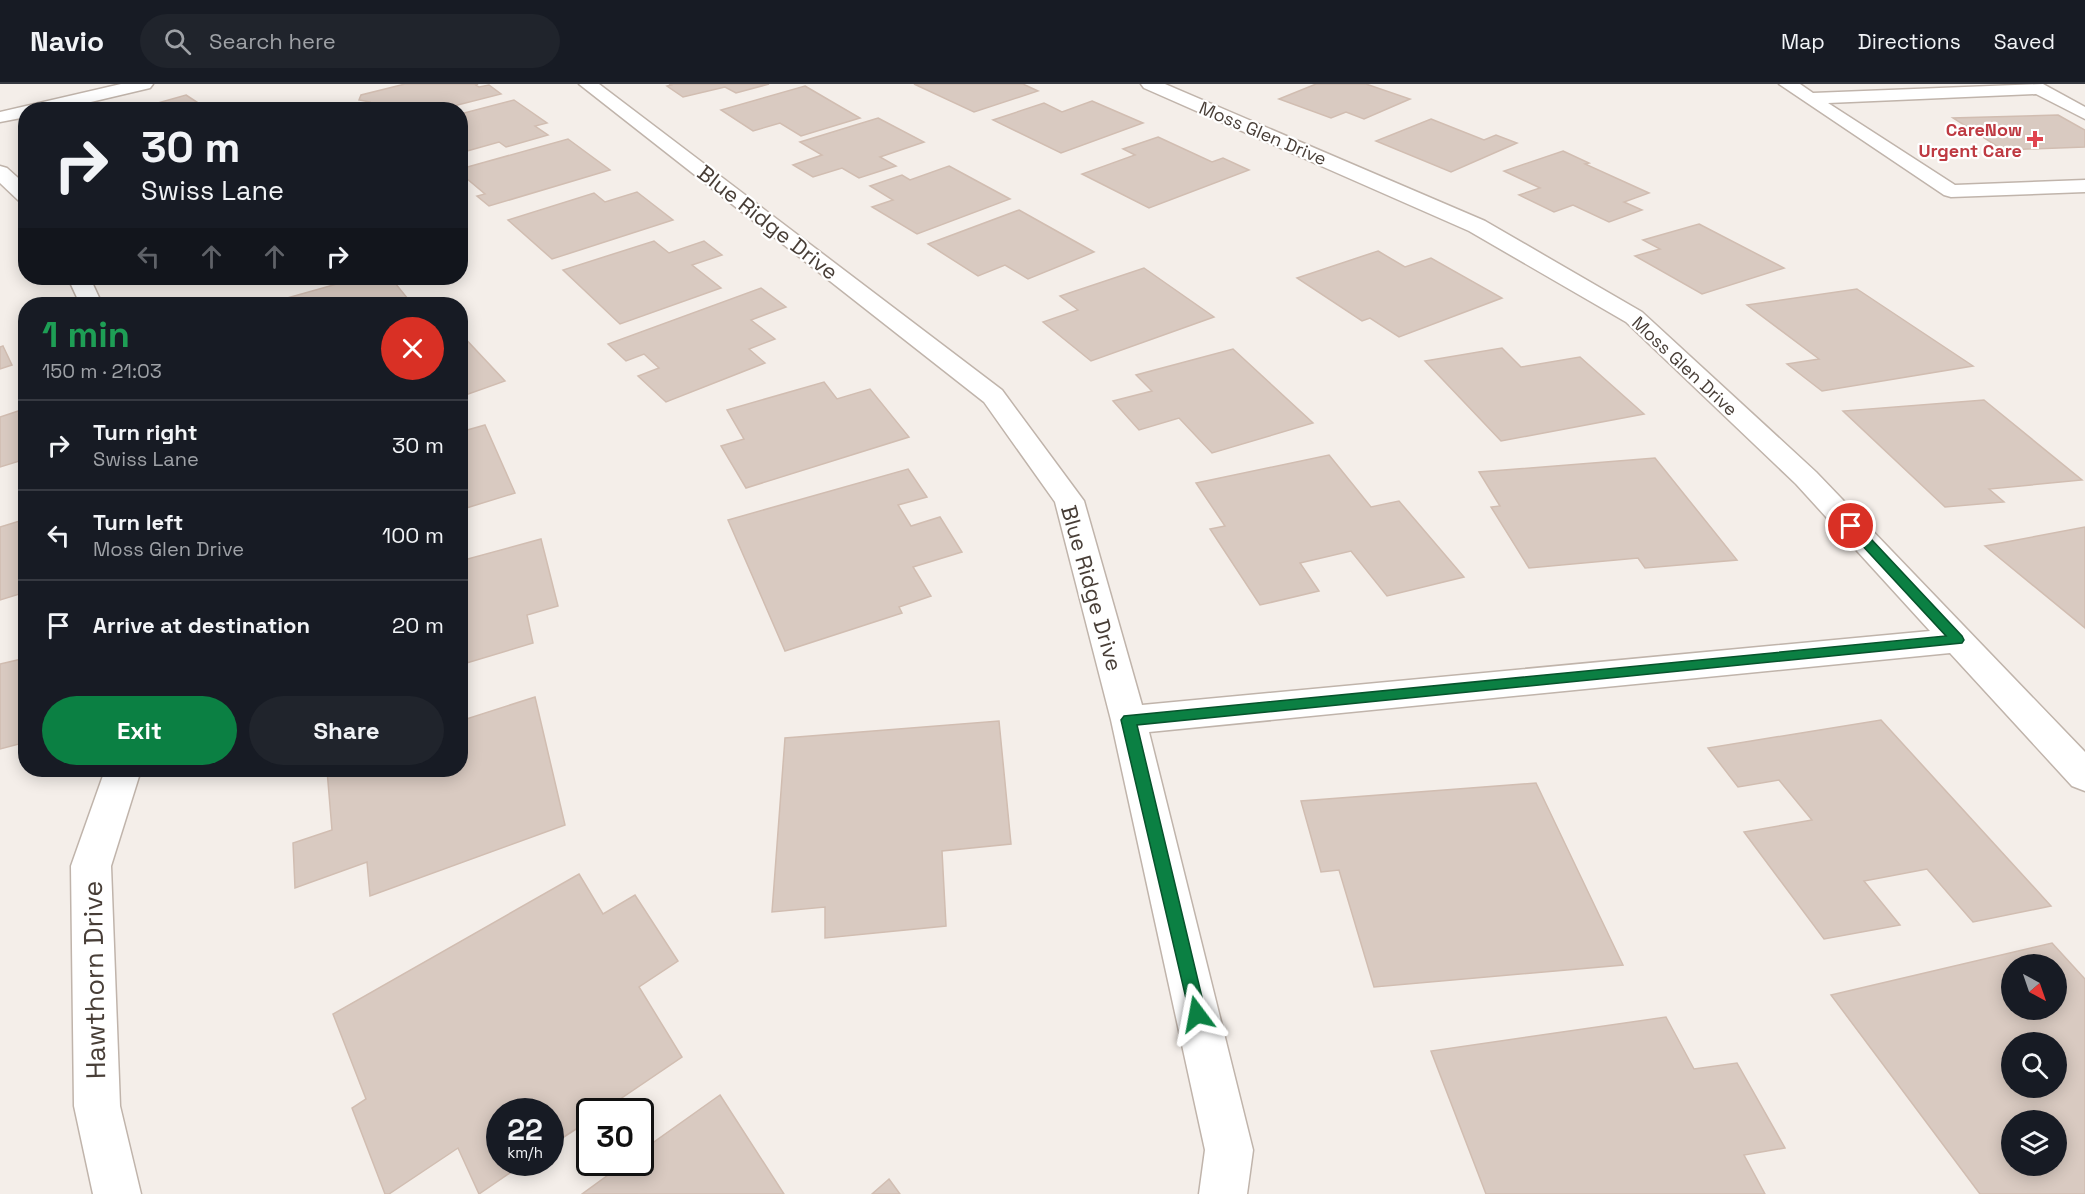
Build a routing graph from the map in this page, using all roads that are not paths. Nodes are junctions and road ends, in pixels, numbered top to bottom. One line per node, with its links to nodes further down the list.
1 (144, 84): 7 (street)
2 (588, 84): 15 (street, Blue Ridge Drive)
3 (1150, 84): 14 (street, Moss Glen Drive)
4 (1788, 84): 6 (street)
5 (2034, 87): 6 (street); 9 (street)
6 (1809, 98): 12 (street)
7 (66, 102)
8 (18, 113): 10 (street)
9 (2085, 114)
10 (0, 117)
11 (0, 172): 13 (street)
12 (2085, 186)
13 (18, 189)
14 (1958, 640): 15 (street); 16 (street, Moss Glen Drive)
15 (1129, 720): 19 (street, Blue Ridge Drive)
16 (2085, 776)
17 (121, 777): 18 (street, Hawthorn Drive)
18 (117, 1194)
19 (1224, 1194)

